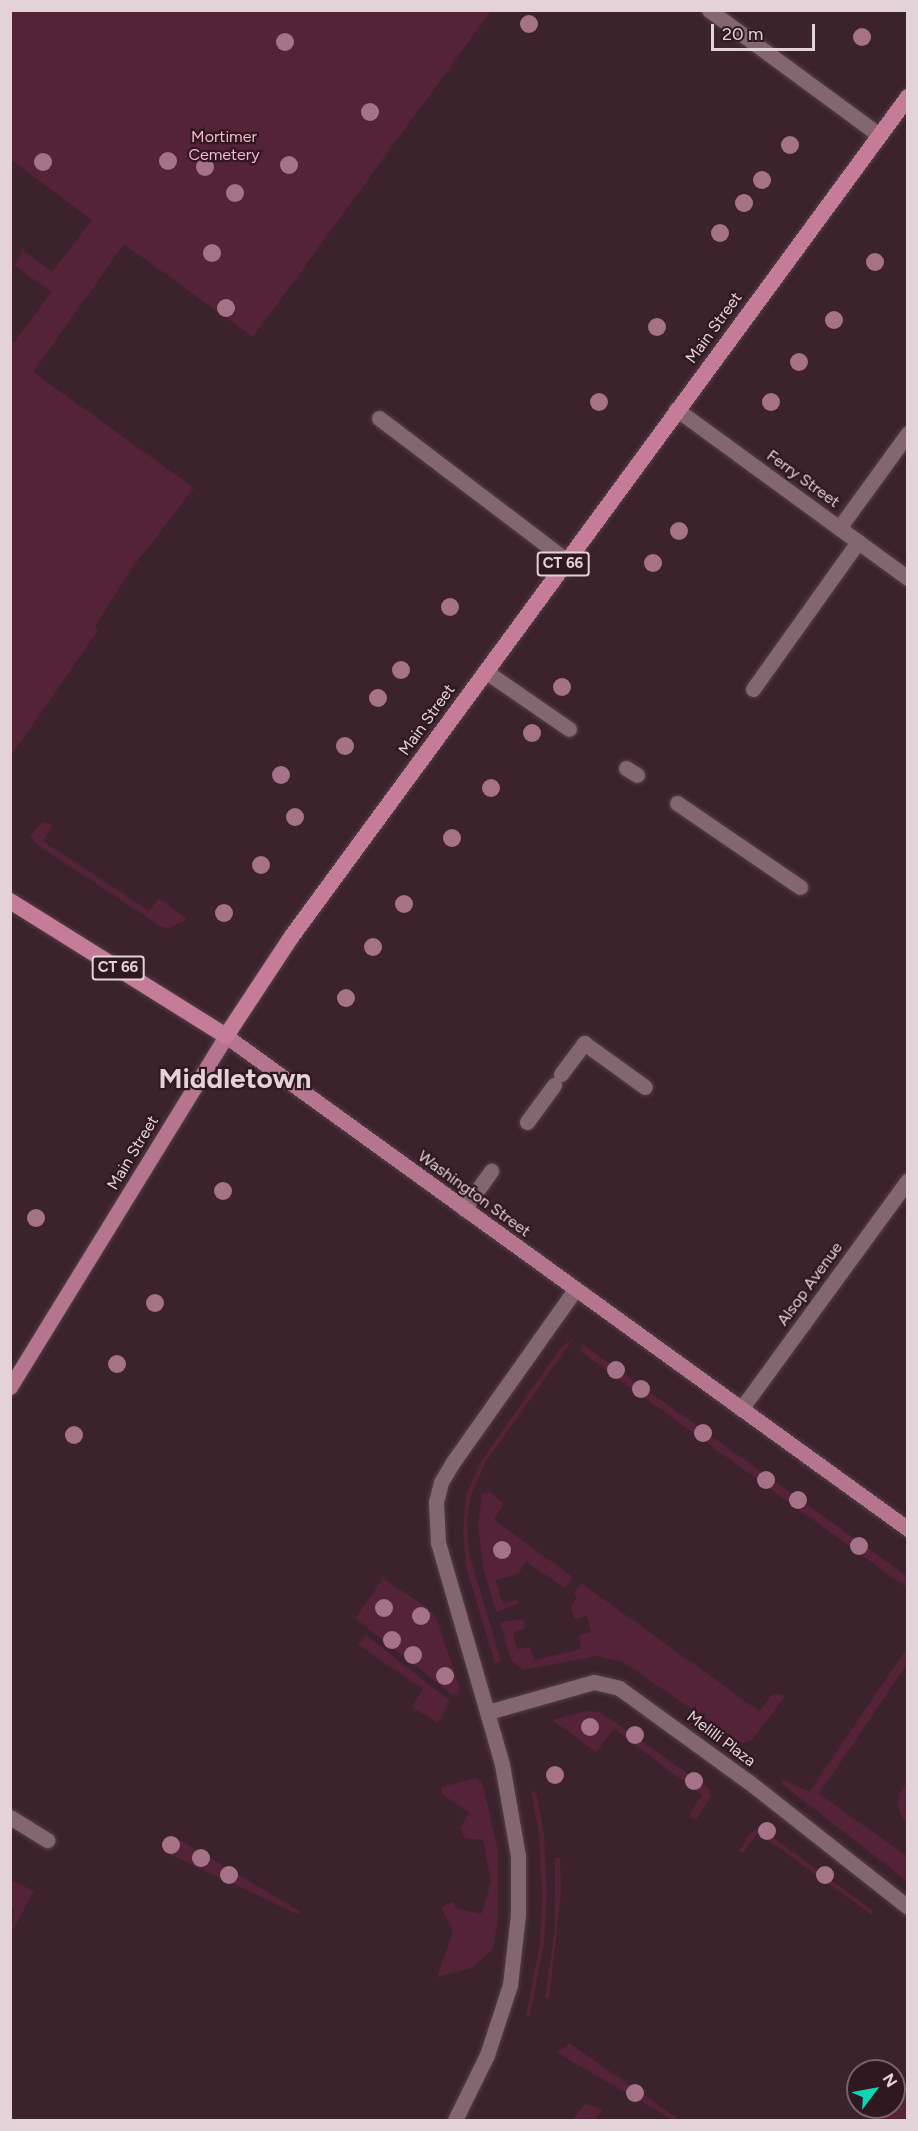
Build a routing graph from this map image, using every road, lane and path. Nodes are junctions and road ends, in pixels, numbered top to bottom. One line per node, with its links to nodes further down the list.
1 (709, 10): 3 (street)
2 (908, 97): 3 (highway, Main Street / CT 66)
3 (879, 135): 4 (highway, Main Street / CT 66)
4 (676, 409): 7 (street, Ferry Street); 9 (highway, Main Street / CT 66)
5 (379, 418): 9 (street)
6 (908, 434): 7 (street)
7 (839, 528): 8 (street, Ferry Street)
8 (858, 542): 10 (street, Ferry Street); 12 (street)
9 (566, 560): 11 (highway, Main Street / CT 66)
10 (908, 578)
11 (485, 671): 13 (street); 17 (highway, Main Street / CT 66)
12 (753, 689)
13 (569, 729)
14 (677, 803): 15 (street)
15 (800, 887)
16 (10, 901): 17 (highway, Washington Street / CT 66)
17 (226, 1036): 22 (main road, Washington Street); 24 (main road, Main Street)
18 (645, 1087): 19 (street)
19 (527, 1122)
20 (491, 1171): 22 (street)
21 (908, 1180): 25 (street, Alsop Avenue)
22 (464, 1209): 23 (main road, Washington Street)
23 (575, 1290): 25 (main road, Washington Street); 27 (street)
24 (10, 1388)
25 (741, 1409): 26 (main road, Washington Street)
26 (908, 1529)
27 (488, 1712): 30 (street, Melilli Plaza); 31 (street)
28 (10, 1816): 29 (street)
29 (47, 1840)
30 (908, 1907)
31 (455, 2121)

